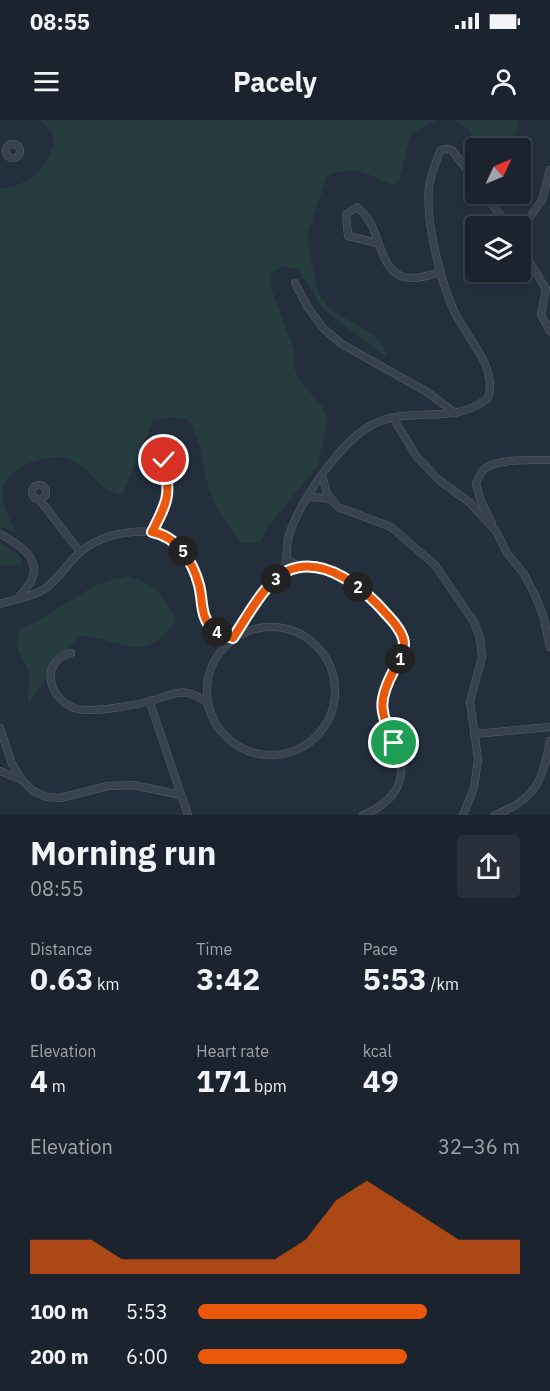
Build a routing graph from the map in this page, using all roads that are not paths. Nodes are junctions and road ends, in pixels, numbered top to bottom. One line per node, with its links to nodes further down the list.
1 (465, 167): 8 (street)
2 (550, 170): 5 (street)
3 (492, 204): 4 (street)
4 (501, 216)
5 (531, 216)
6 (378, 243): 6 (street); 8 (street)
7 (531, 262): 10 (street)
8 (441, 272): 12 (street)
9 (295, 283): 12 (street)
10 (548, 287): 11 (street)
11 (550, 331)
12 (455, 413): 13 (street)
13 (393, 418): 16 (street); 20 (street)
14 (165, 450): 21 (street)
15 (550, 460): 20 (street)
16 (322, 475): 17 (street); 19 (street)
17 (309, 497): 19 (street); 24 (street)
18 (39, 499): 23 (street)
19 (332, 500): 37 (street)
20 (496, 531): 29 (street)
21 (152, 532): 23 (street); 30 (street)
22 (0, 534): 27 (street)
23 (80, 552): 27 (street)
24 (286, 558): 25 (street); 26 (street)
25 (302, 566): 26 (street); 43 (street)
26 (280, 574): 30 (street)
27 (19, 597): 28 (street)
28 (0, 604)
29 (546, 613): 31 (street)
30 (233, 638): 34 (street); 34 (street)
31 (550, 647)
32 (70, 653): 33 (street)
33 (152, 700): 34 (street); 41 (street)
34 (208, 703)
35 (550, 727): 37 (street)
36 (0, 728): 40 (street)
37 (474, 734): 44 (street)
38 (550, 741): 45 (street)
39 (0, 771): 40 (street)
40 (22, 780): 41 (street)
41 (181, 795): 42 (street)
42 (188, 815)
43 (363, 815)
44 (463, 815)
45 (495, 815)

